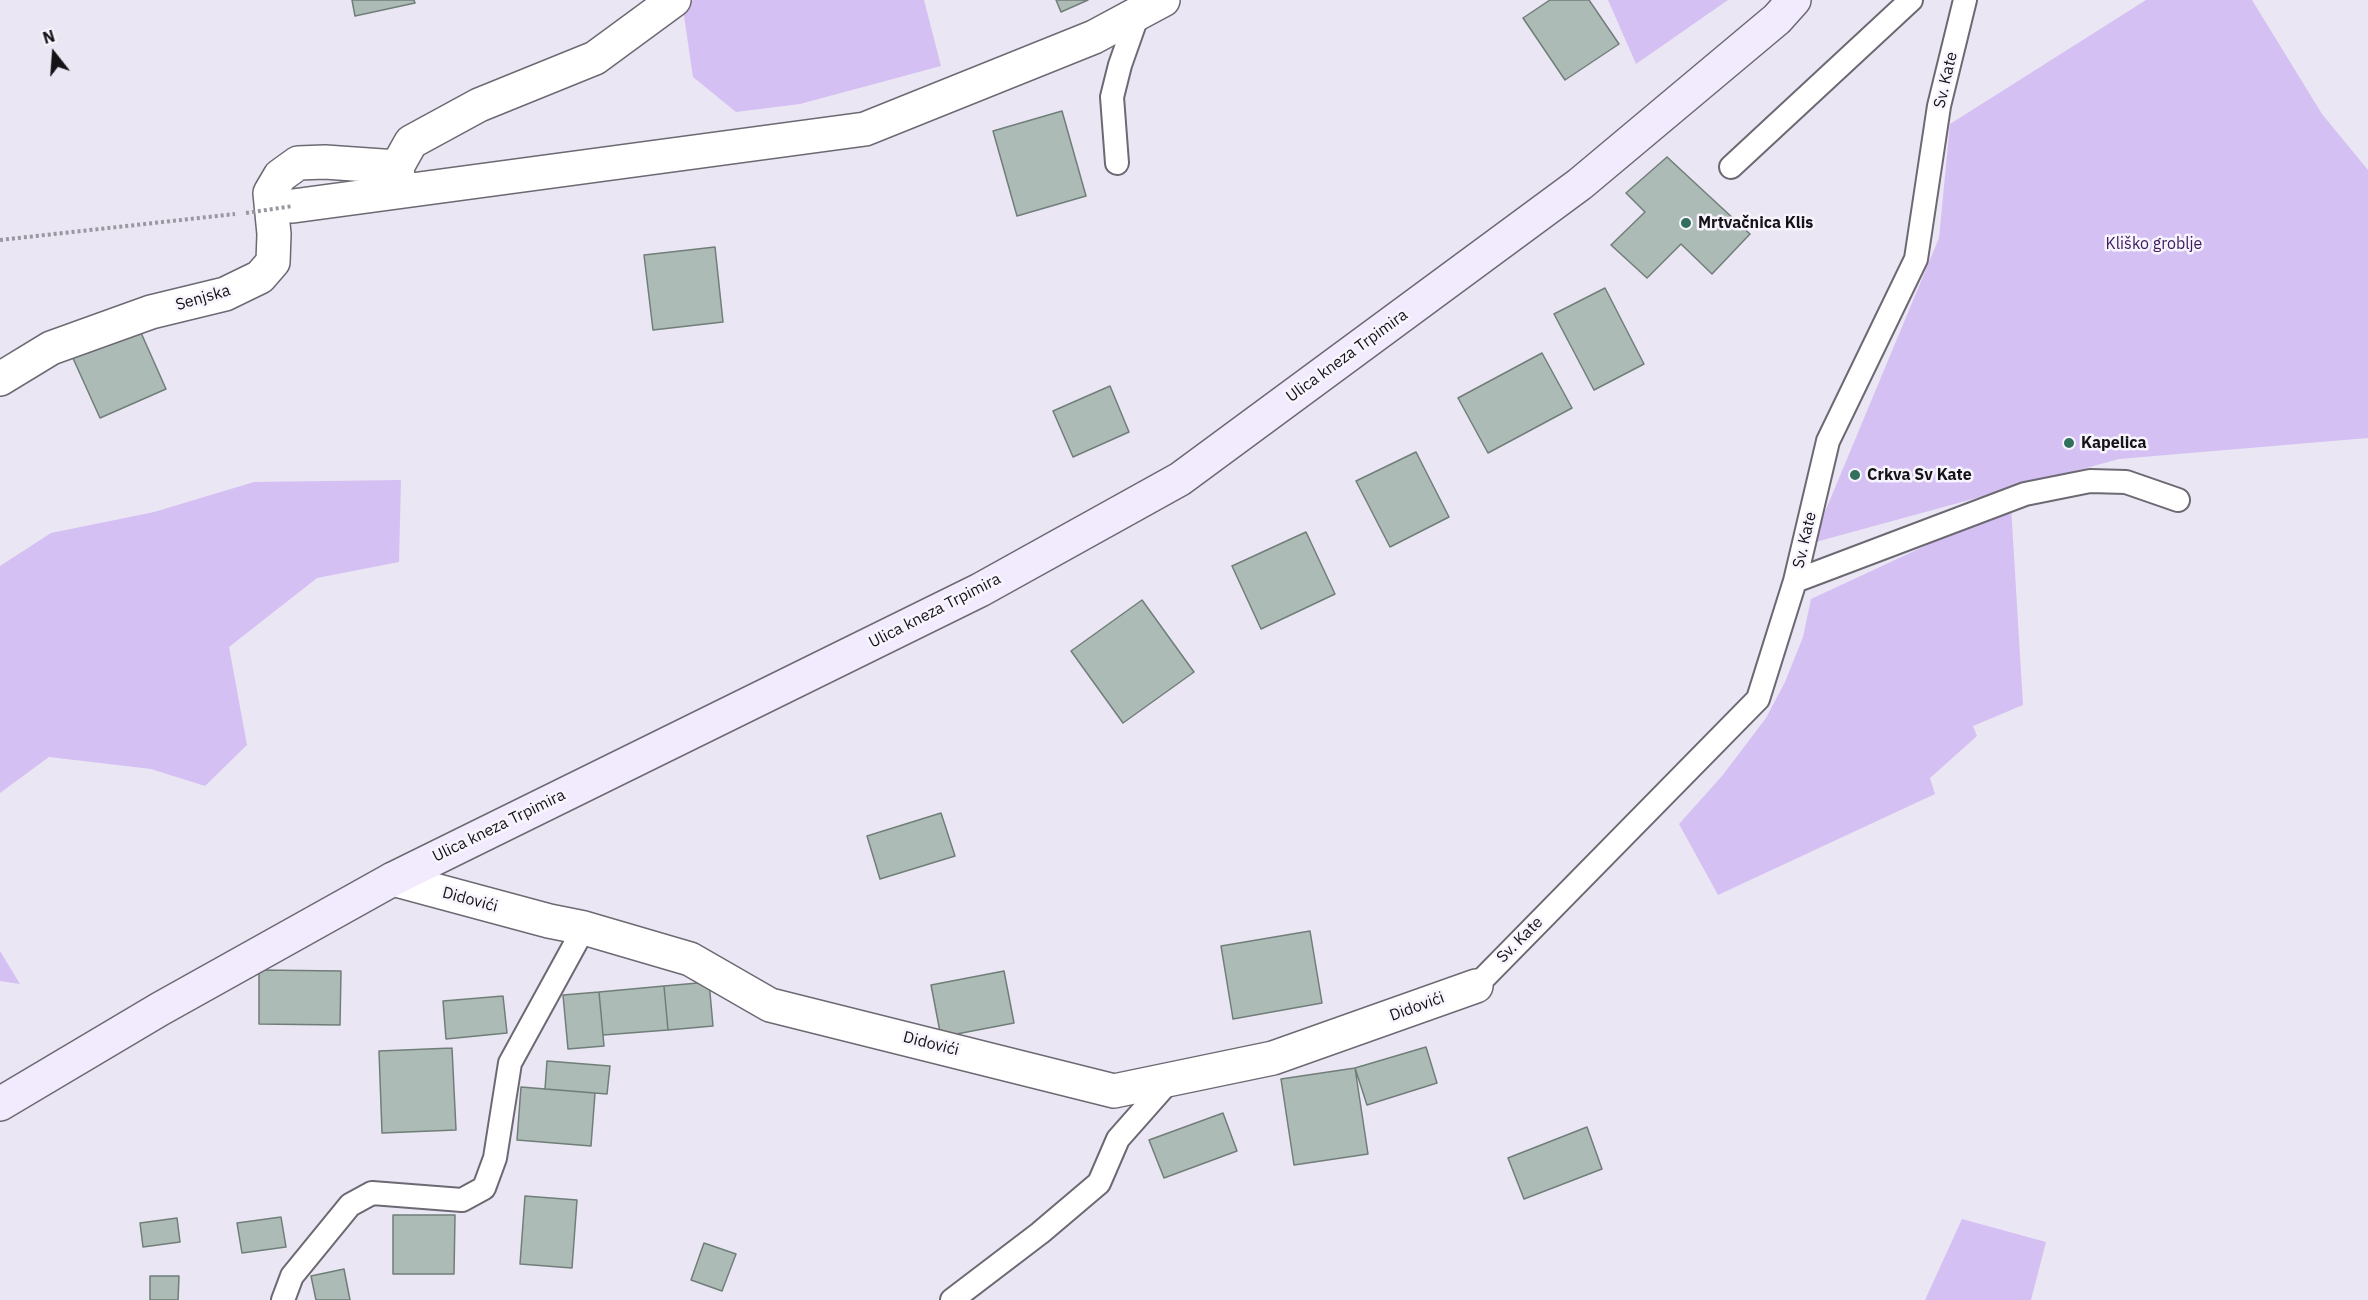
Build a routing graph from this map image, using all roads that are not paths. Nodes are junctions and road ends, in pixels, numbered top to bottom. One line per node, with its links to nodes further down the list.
1 (674, 0): 8 (street)
2 (1794, 0): 13 (main road, Ulica kneza Trpimira)
3 (1911, 0): 7 (lane)
4 (1965, 0): 12 (lane, Sv. Kate)
5 (1150, 7): 6 (lane); 8 (street)
6 (1117, 163)
7 (1731, 167)
8 (398, 179): 9 (street); 10 (street, Senjska)
9 (293, 206)
10 (0, 378)
11 (2178, 500): 12 (lane)
12 (1795, 581): 15 (lane, Sv. Kate)
13 (393, 879): 14 (street, Didovići); 17 (main road, Ulica kneza Trpimira)
14 (584, 928): 16 (street, Didovići); 18 (lane)
15 (1476, 986): 16 (street, Didovići)
16 (1171, 1079): 19 (lane)
17 (0, 1104)
18 (284, 1300)
19 (952, 1300)

